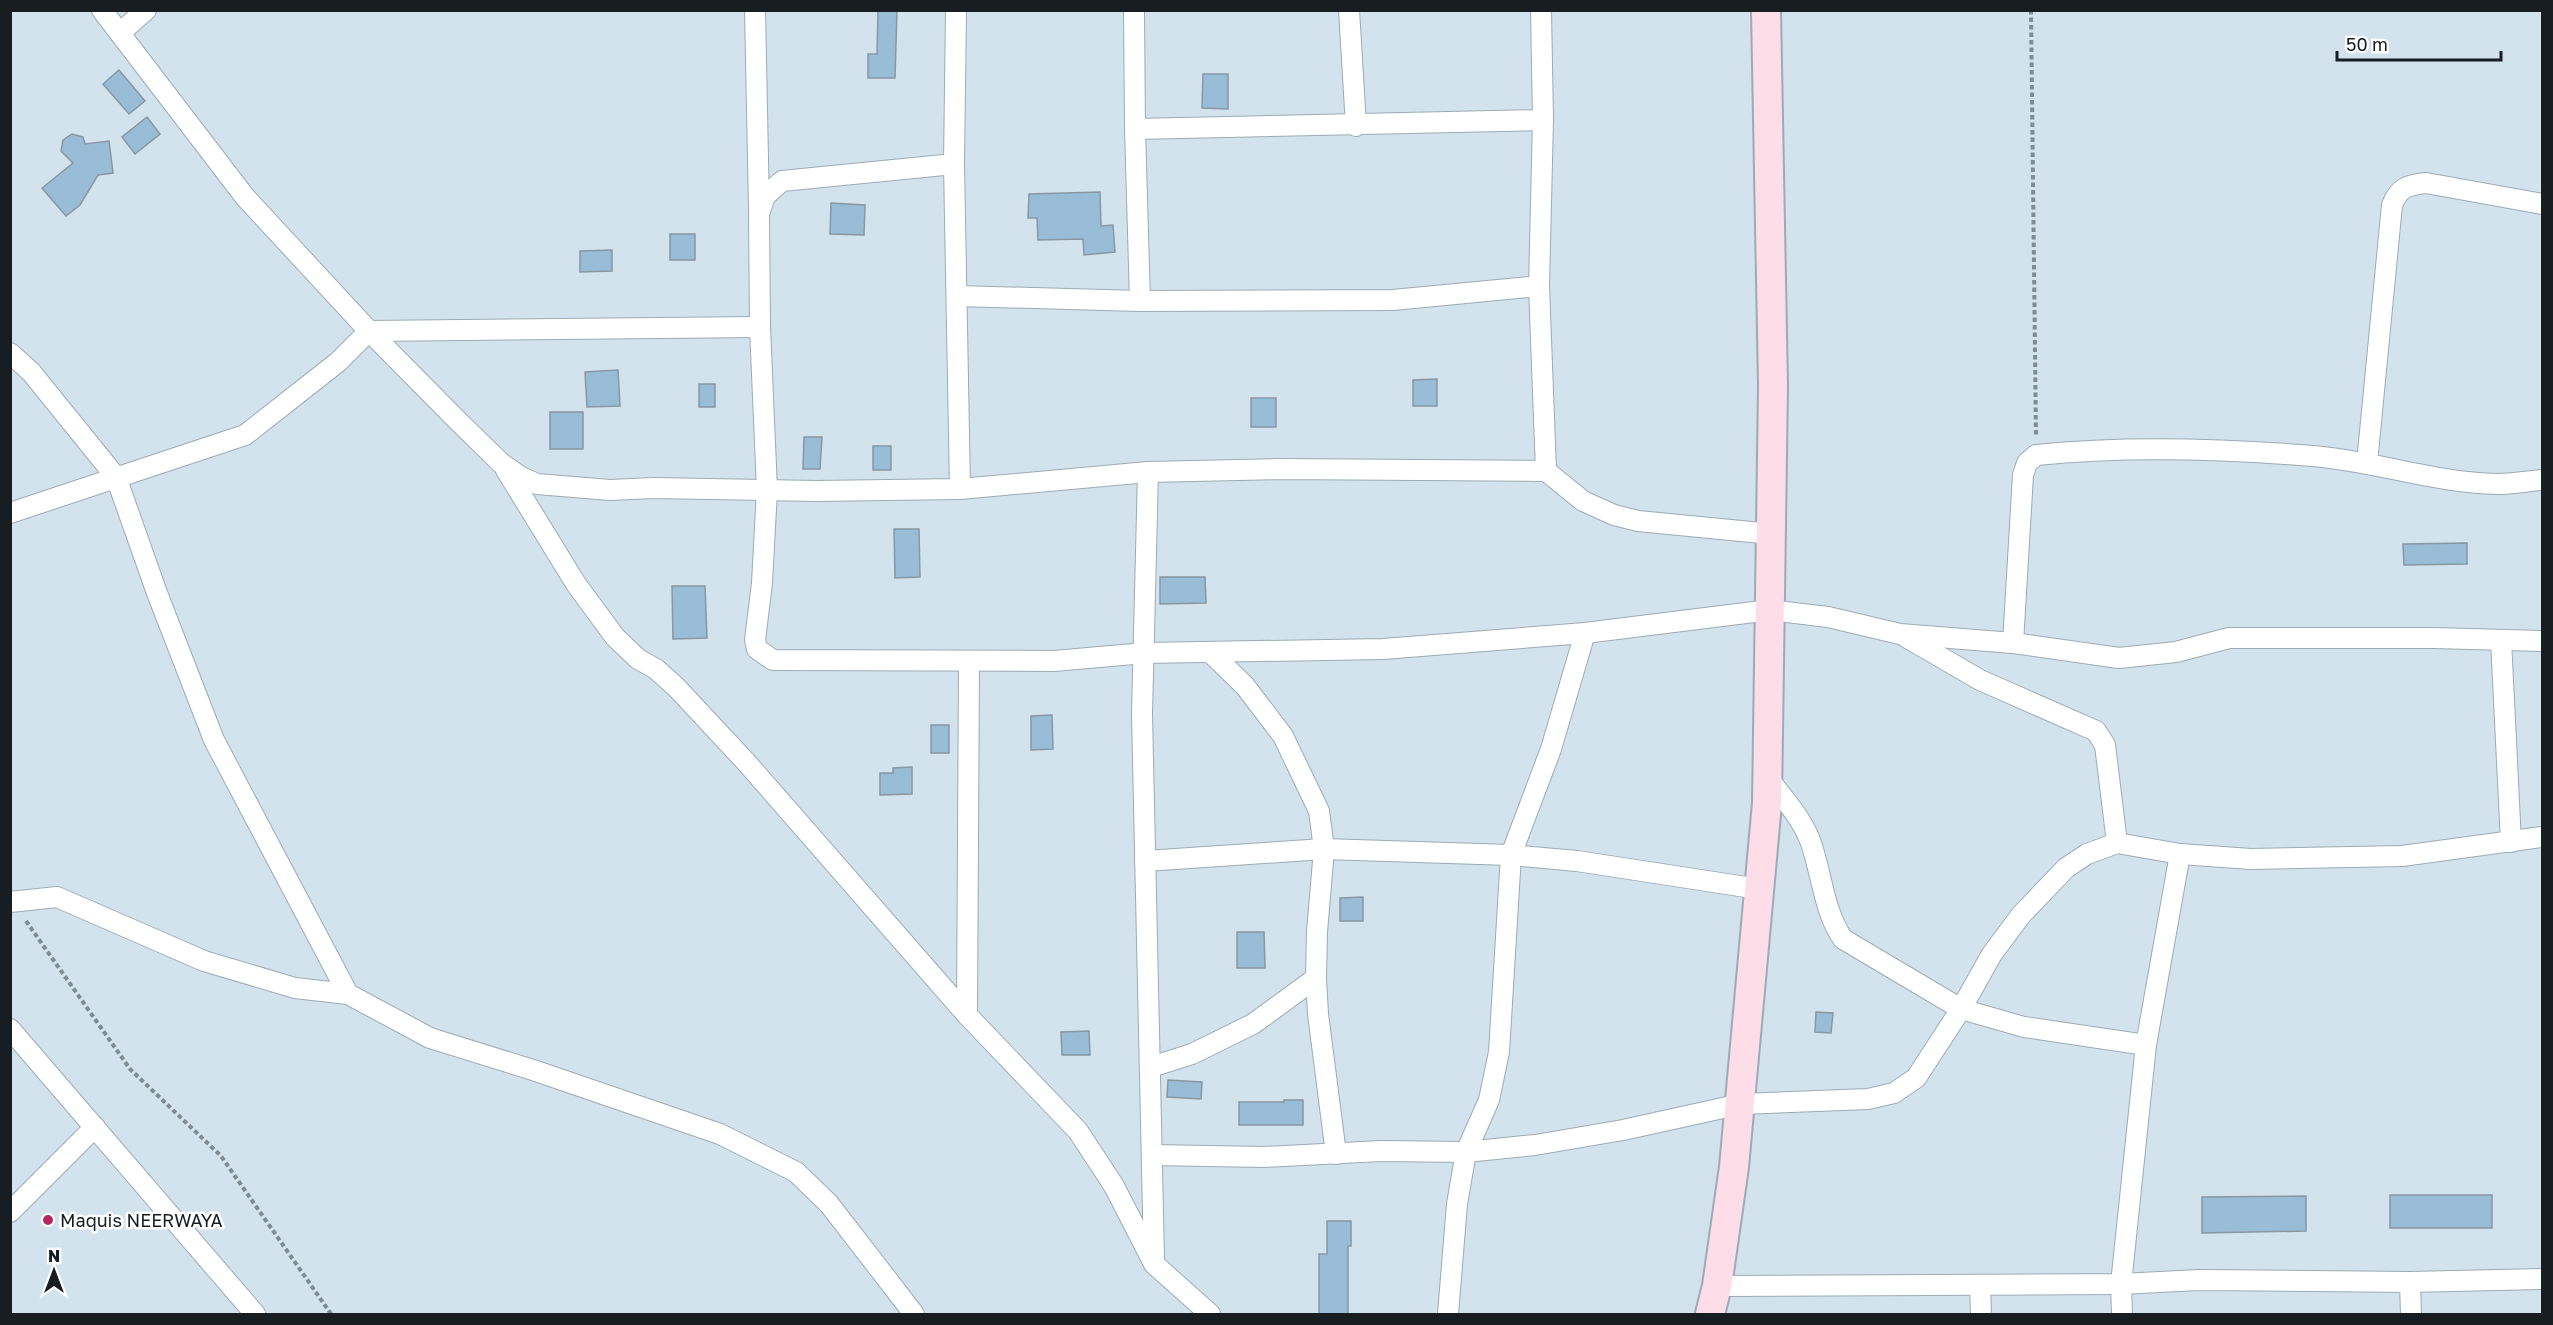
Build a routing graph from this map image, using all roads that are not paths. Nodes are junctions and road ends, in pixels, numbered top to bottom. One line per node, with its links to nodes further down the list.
1 (102, 10): 9 (street)
2 (146, 10): 9 (street)
3 (755, 10): 15 (street)
4 (956, 10): 13 (street)
5 (1134, 10): 12 (street)
6 (1348, 10): 11 (street)
7 (1541, 10): 10 (street)
8 (1766, 10): 31 (street)
9 (121, 32): 20 (street)
10 (1543, 120): 11 (street); 16 (street)
11 (1356, 126): 12 (street)
12 (1134, 129): 18 (street)
13 (954, 164): 15 (street); 17 (street)
14 (2542, 204): 23 (street)
15 (759, 214): 19 (street)
16 (1539, 286): 18 (street); 24 (street)
17 (957, 296): 18 (street); 28 (street)
18 (1140, 301)
19 (760, 327): 20 (street); 29 (street)
20 (369, 331): 22 (street); 26 (street)
21 (10, 353): 26 (street)
22 (501, 463): 29 (street); 54 (street)
23 (2367, 463): 27 (street); 37 (street)
24 (1545, 471): 25 (street); 31 (street)
25 (1148, 472): 28 (street); 39 (street)
26 (116, 477): 30 (street); 52 (street)
27 (2542, 480)
28 (960, 489): 29 (street)
29 (767, 490): 40 (street)
30 (10, 513)
31 (1772, 534): 32 (street)
32 (1770, 610): 33 (street); 34 (street); 41 (street)
33 (1585, 633): 38 (street); 47 (street)
34 (1900, 634): 37 (street); 44 (street)
35 (2501, 639): 36 (street); 37 (street); 43 (street)
36 (2542, 641)
37 (2013, 643)
38 (1210, 652): 39 (street); 45 (street)
39 (1145, 653): 40 (street); 48 (street)
40 (969, 663): 54 (street)
41 (1767, 777): 49 (street); 53 (street)
42 (2542, 837): 43 (street)
43 (2511, 842): 46 (street)
44 (2117, 843): 46 (street); 53 (street)
45 (1324, 849): 47 (street); 48 (street); 51 (street)
46 (2180, 854): 56 (street)
47 (1511, 855): 49 (street); 60 (street)
48 (1145, 861): 57 (street)
49 (1759, 889): 58 (street)
50 (11, 901): 52 (street)
51 (1316, 978): 57 (street); 61 (street)
52 (348, 994): 71 (street)
53 (1962, 1010): 56 (street); 58 (street)
54 (967, 1015): 64 (street)
55 (10, 1029): 59 (street)
56 (2146, 1045): 67 (street)
57 (1151, 1067): 62 (street)
58 (1741, 1104): 60 (street); 69 (street)
59 (95, 1127): 63 (street); 70 (street)
60 (1466, 1152): 61 (street); 73 (street)
61 (1336, 1154): 62 (street)
62 (1152, 1155): 64 (street)
63 (10, 1212)
64 (1154, 1264): 72 (street)
65 (2542, 1279): 66 (street)
66 (2410, 1282): 67 (street); 77 (street)
67 (2121, 1284): 68 (street); 76 (street)
68 (1980, 1285): 69 (street); 75 (street)
69 (1717, 1286): 74 (street)
70 (255, 1314)
71 (914, 1314)
72 (1210, 1314)
73 (1448, 1314)
74 (1710, 1314)
75 (1981, 1314)
76 (2122, 1314)
77 (2411, 1314)

